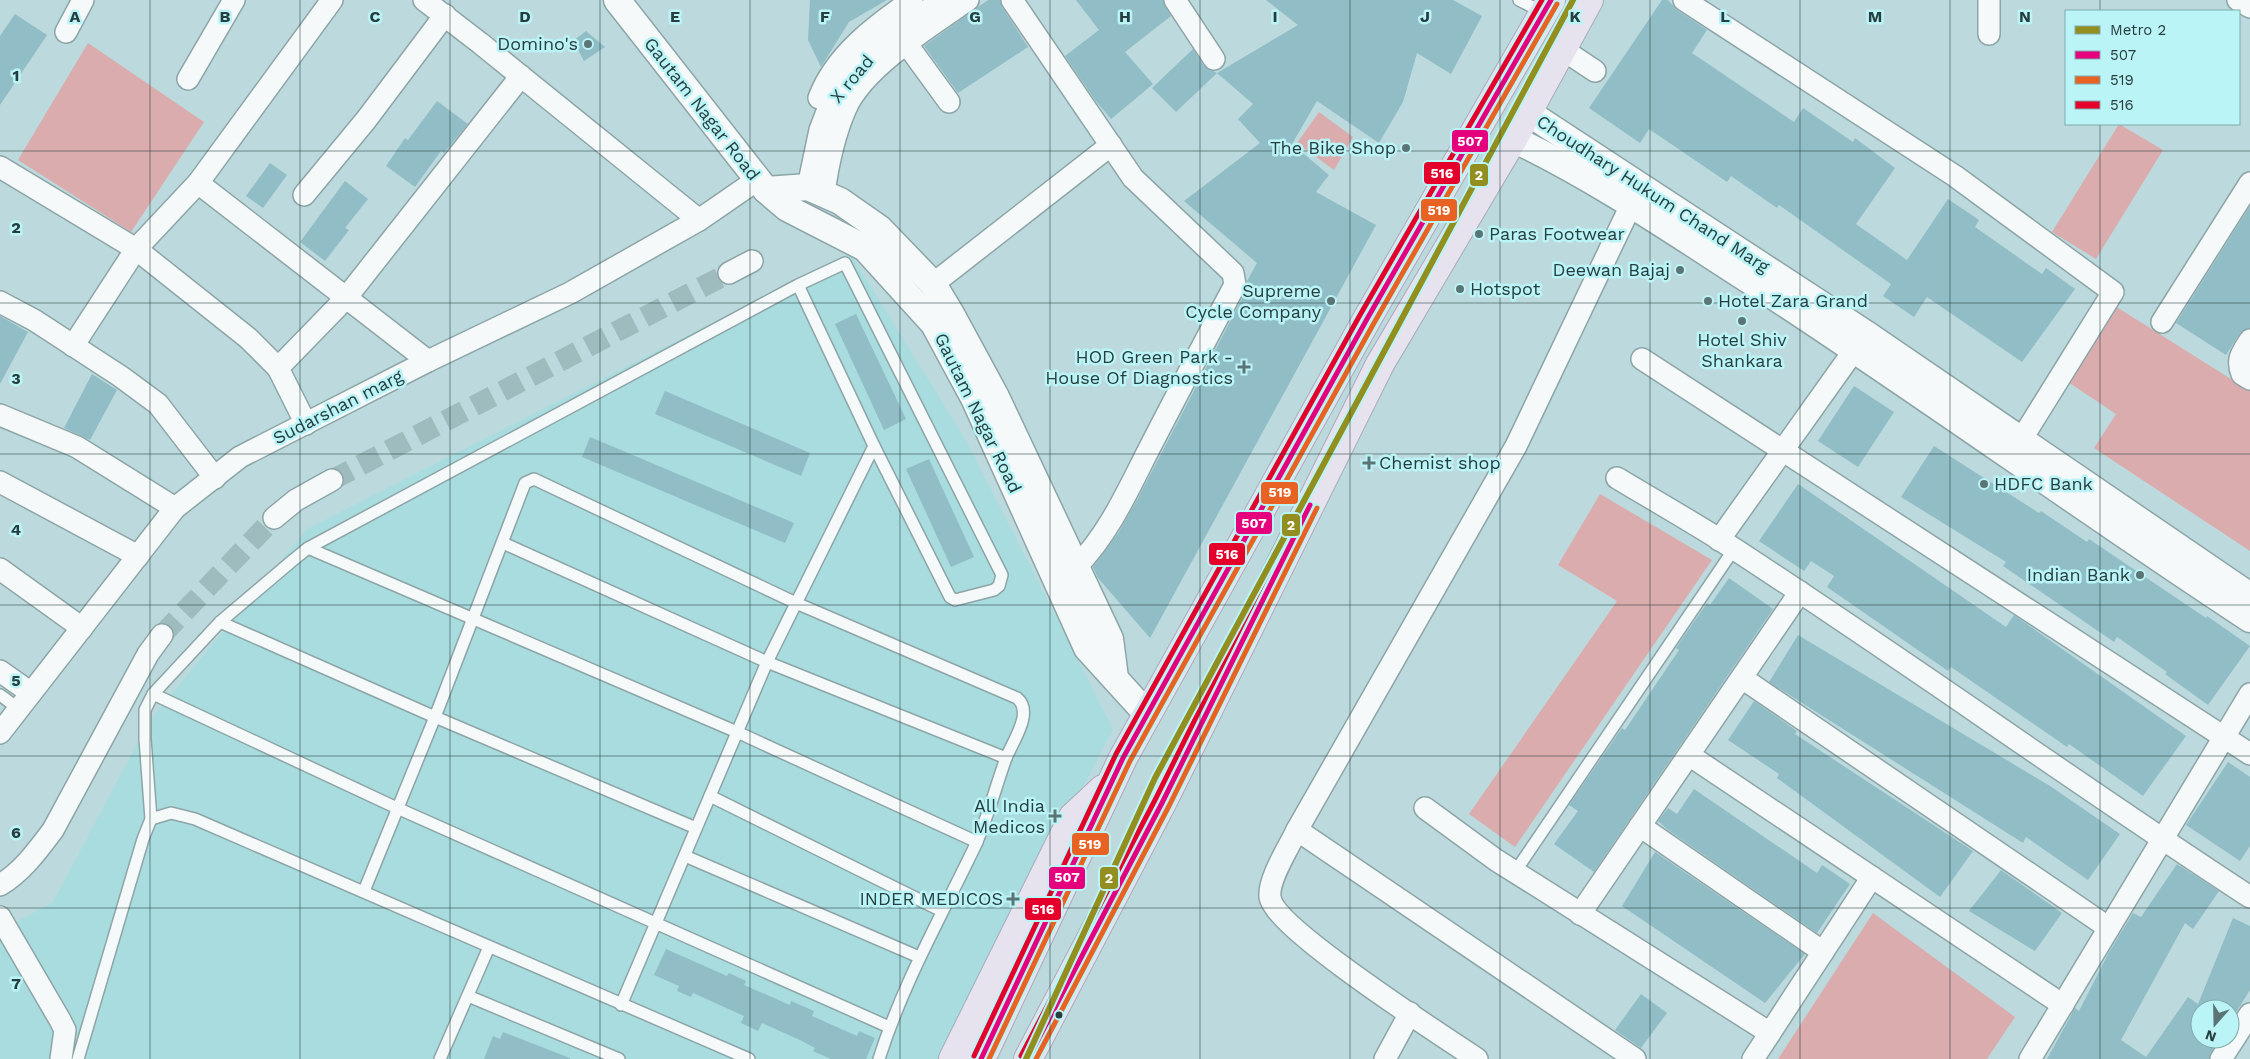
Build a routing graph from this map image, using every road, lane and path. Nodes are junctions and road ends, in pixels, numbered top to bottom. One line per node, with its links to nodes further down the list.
1 (83, 0): 19 (street)
2 (234, 0): 26 (street)
3 (332, 0): 33 (street)
4 (424, 0): 18 (street)
5 (617, 0): 35 (street, Gautam Nagar Road)
6 (912, 0): 31 (street)
7 (941, 0): 31 (street, X road)
8 (968, 0): 21 (street)
9 (1012, 0): 30 (street)
10 (1175, 0): 23 (street)
11 (1519, 0): 16 (lane)
12 (1589, 0): 22 (highway)
13 (1684, 0): 57 (street)
14 (1989, 0): 20 (street)
15 (2238, 0): 17 (street)
16 (1548, 7): 88 (highway)
17 (2250, 7)
18 (445, 16): 25 (street); 37 (street)
19 (66, 32)
20 (1989, 34)
21 (906, 43): 27 (street); 36 (street)
22 (1562, 49): 24 (street); 28 (highway)
23 (1214, 59)
24 (1595, 71)
25 (521, 76): 39 (street); 45 (street)
26 (188, 80)
27 (949, 102)
28 (1527, 112): 29 (highway); 57 (street, Choudhary Hukum Chand Marg)
29 (1513, 139): 38 (street, Choudhary Hukum Chand Marg); 135 (highway)
30 (1111, 145): 43 (street); 70 (street)
31 (813, 159): 36 (street, X road)
32 (0, 166): 40 (street)
33 (198, 183): 40 (street); 45 (street)
34 (2250, 183): 47 (street)
35 (761, 185): 36 (street); 39 (street, Sudarshan marg); 82 (street, Gautam Nagar Road)
36 (816, 190): 43 (street)
37 (304, 195)
38 (1631, 204): 50 (street, Choudhary Hukum Chand Marg); 103 (street)
39 (699, 220): 52 (street, Sudarshan marg)
40 (136, 248): 49 (street); 53 (street)
41 (752, 261): 42 (street)
42 (729, 273)
43 (933, 284): 70 (street)
44 (798, 285): 58 (lane); 58 (lane); 68 (lane)
45 (346, 298): 52 (street); 53 (street)
46 (0, 302): 49 (street)
47 (2162, 322)
48 (2250, 340): 54 (street)
49 (73, 346): 60 (street)
50 (1855, 350): 59 (street); 76 (street, Choudhary Hukum Chand Marg)
51 (1642, 359): 59 (street)
52 (428, 361): 56 (street, Sudarshan marg)
53 (278, 368): 56 (street)
54 (2250, 379)
55 (0, 415): 64 (street)
56 (306, 424): 60 (street, Sudarshan marg)
57 (2021, 440): 73 (street, Choudhary Hukum Chand Marg)
58 (874, 446): 74 (lane)
59 (1782, 452): 67 (street); 92 (street)
60 (214, 478): 64 (street, Sudarshan marg)
61 (1617, 478): 67 (street)
62 (332, 480): 65 (street)
63 (0, 482): 69 (street)
64 (176, 508): 69 (street, Sudarshan marg)
65 (274, 518)
66 (503, 543): 74 (lane); 75 (lane); 80 (lane)
67 (1726, 544): 72 (street); 107 (lane)
68 (308, 548): 75 (lane); 77 (lane)
69 (138, 556): 78 (street, Sudarshan marg)
70 (1076, 567): 82 (street)
71 (0, 568): 78 (street)
72 (1800, 592): 83 (street); 104 (street)
73 (2250, 596)
74 (796, 603): 80 (lane); 95 (lane)
75 (475, 617): 89 (lane); 90 (lane)
76 (2250, 619)
77 (220, 622): 84 (lane); 89 (lane)
78 (82, 628): 87 (street, Sudarshan marg)
79 (162, 635): 109 (street)
80 (767, 662): 90 (lane); 95 (lane)
81 (0, 671): 87 (street)
82 (1115, 678): 88 (street, Gautam Nagar Road)
83 (1742, 678): 94 (street); 116 (street)
84 (153, 694): 98 (lane); 100 (lane)
85 (2250, 694): 92 (street)
86 (0, 695): 87 (lane)
87 (25, 701): 91 (street, Sudarshan marg)
88 (1148, 714): 96 (highway)
89 (435, 717): 98 (lane); 102 (lane)
90 (737, 732): 97 (lane); 105 (lane)
91 (0, 733)
92 (2224, 736): 93 (street); 104 (street)
93 (2250, 754)
94 (1689, 755): 101 (street); 108 (street)
95 (1006, 758): 105 (lane)
96 (1114, 778): 133 (highway); 134 (highway)
97 (710, 796): 102 (lane); 112 (lane)
98 (397, 808): 110 (lane); 115 (lane)
99 (1425, 808): 107 (street)
100 (151, 819): 110 (lane); 128 (lane)
101 (1640, 826): 113 (street); 118 (street)
102 (696, 828): 106 (lane)
103 (1297, 830): 123 (street); 138 (street)
104 (2162, 840): 111 (street); 116 (street)
105 (976, 842): 112 (lane)
106 (684, 856): 115 (lane); 119 (lane)
107 (1515, 872): 113 (street)
108 (1872, 877): 118 (street); 122 (street)
109 (0, 885)
110 (364, 891): 117 (lane)
111 (2250, 897)
112 (942, 911): 119 (lane)
113 (1580, 914): 126 (street)
114 (0, 917): 127 (street)
115 (656, 922): 121 (lane); 125 (lane)
116 (2109, 928): 122 (street)
117 (489, 947): 120 (lane); 121 (lane)
118 (1823, 952): 126 (street)
119 (919, 957): 125 (lane)
120 (468, 996): 129 (lane); 130 (lane)
121 (621, 1005): 131 (lane)
122 (2063, 1005): 140 (street)
123 (1410, 1013): 136 (street); 137 (street)
124 (2247, 1025): 141 (street)
125 (890, 1027): 132 (lane)
126 (1770, 1033): 139 (street)
127 (61, 1059)
128 (78, 1059)
129 (440, 1059)
130 (619, 1059)
131 (749, 1059)
132 (879, 1059)
133 (954, 1059)
134 (981, 1059)
135 (1028, 1059)
136 (1385, 1059)
137 (1476, 1059)
138 (1635, 1059)
139 (1753, 1059)
140 (2030, 1059)
141 (2221, 1059)

